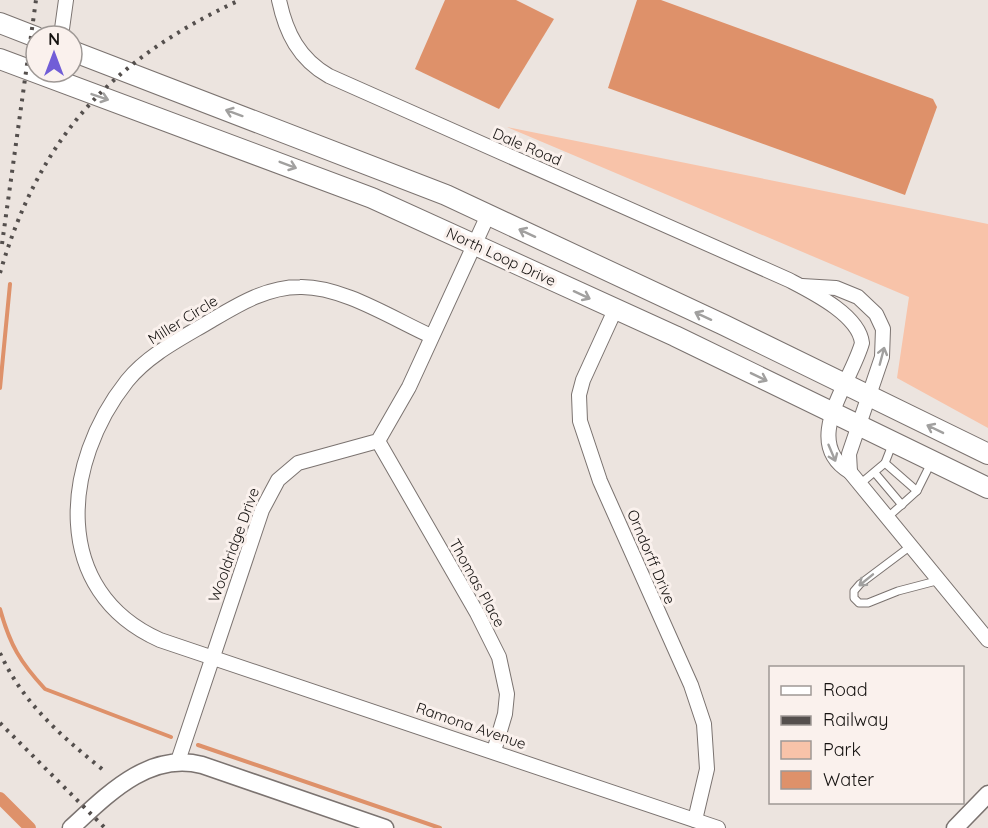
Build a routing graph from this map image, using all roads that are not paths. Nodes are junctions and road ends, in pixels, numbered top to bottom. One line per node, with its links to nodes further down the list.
1 (66, 0): 4 (street)
2 (279, 0): 14 (street, Dale Road)
3 (0, 23): 5 (main road)
4 (63, 24)
5 (24, 32)
6 (84, 56): 10 (main road, one-way to 6)
7 (2, 60): 8 (main road, North Loop Drive)
8 (24, 67)
9 (74, 84): 11 (main road, North Loop Drive, one-way to 11)
10 (258, 122): 11 (main road); 12 (main road)
11 (247, 150): 13 (main road, North Loop Drive, one-way to 13)
12 (488, 215): 13 (street); 17 (main road, one-way to 12)
13 (475, 244): 15 (main road, North Loop Drive, one-way to 15); 16 (street)
14 (800, 286): 17 (street, Dale Road); 18 (street, Dale Road, one-way to 14)
15 (615, 310): 19 (main road, North Loop Drive, one-way to 19); 40 (street, Orndorff Drive)
16 (431, 336): 21 (street); 36 (street, Miller Circle)
17 (845, 384): 18 (main road); 19 (street, Dale Road)
18 (867, 396): 20 (street, Dale Road); 23 (main road, one-way to 18)
19 (833, 413): 20 (main road, North Loop Drive); 26 (street, Dale Road, one-way to 26)
20 (858, 425): 22 (main road, North Loop Drive); 26 (street, Dale Road)
21 (378, 441): 36 (street, Wooldridge Drive); 37 (street, Thomas Place)
22 (893, 442): 24 (main road, North Loop Drive); 25 (lane)
23 (988, 454)
24 (932, 460): 29 (main road, North Loop Drive); 30 (lane)
25 (885, 463): 27 (lane); 30 (lane)
26 (850, 472): 28 (street, Dale Road)
27 (876, 472): 28 (lane); 31 (lane)
28 (860, 484): 32 (street, Dale Road)
29 (988, 488)
30 (917, 492): 31 (lane)
31 (902, 505): 32 (lane)
32 (888, 517): 33 (street, Dale Road)
33 (912, 545): 34 (street, Dale Road); 34 (lane, one-way to 34)
34 (940, 580): 35 (street, Dale Road)
35 (988, 640)
36 (213, 657): 37 (street, Ramona Avenue); 38 (street, Wooldridge Drive)
37 (494, 751): 40 (street, Ramona Avenue)
38 (178, 761): 41 (street); 42 (street)
39 (988, 794): 44 (street)
40 (695, 820): 43 (street, Ramona Avenue)
41 (71, 828)
42 (385, 828)
43 (718, 828)
44 (955, 828)

